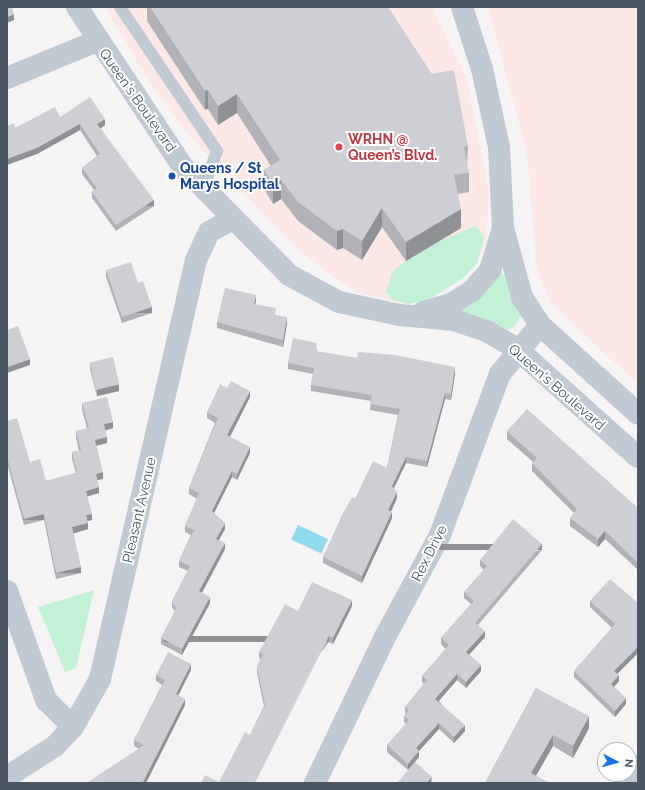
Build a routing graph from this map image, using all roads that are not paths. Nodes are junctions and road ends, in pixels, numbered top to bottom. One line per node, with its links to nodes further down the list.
1 (77, 7): 4 (street, Queen's Boulevard)
2 (120, 7): 6 (lane)
3 (462, 7): 8 (street, Queen's Boulevard)
4 (96, 41): 5 (street); 6 (street, Queen's Boulevard)
5 (7, 78)
6 (203, 189): 7 (street, Queen's Boulevard)
7 (231, 220): 9 (street, Queen's Boulevard); 15 (street, Pleasant Avenue)
8 (504, 228): 9 (street, Queen's Boulevard); 10 (street, Queen's Boulevard)
9 (400, 315): 11 (street, Queen's Boulevard)
10 (540, 325): 11 (street, Rex Drive); 12 (street, Queen's Boulevard)
11 (517, 349): 13 (street, Queen's Boulevard); 18 (street, Rex Drive)
12 (638, 414)
13 (638, 457)
14 (7, 591): 15 (street)
15 (73, 727): 17 (street, Pleasant Avenue)
16 (638, 766): 19 (street)
17 (7, 777)
18 (315, 783)
19 (628, 783)

